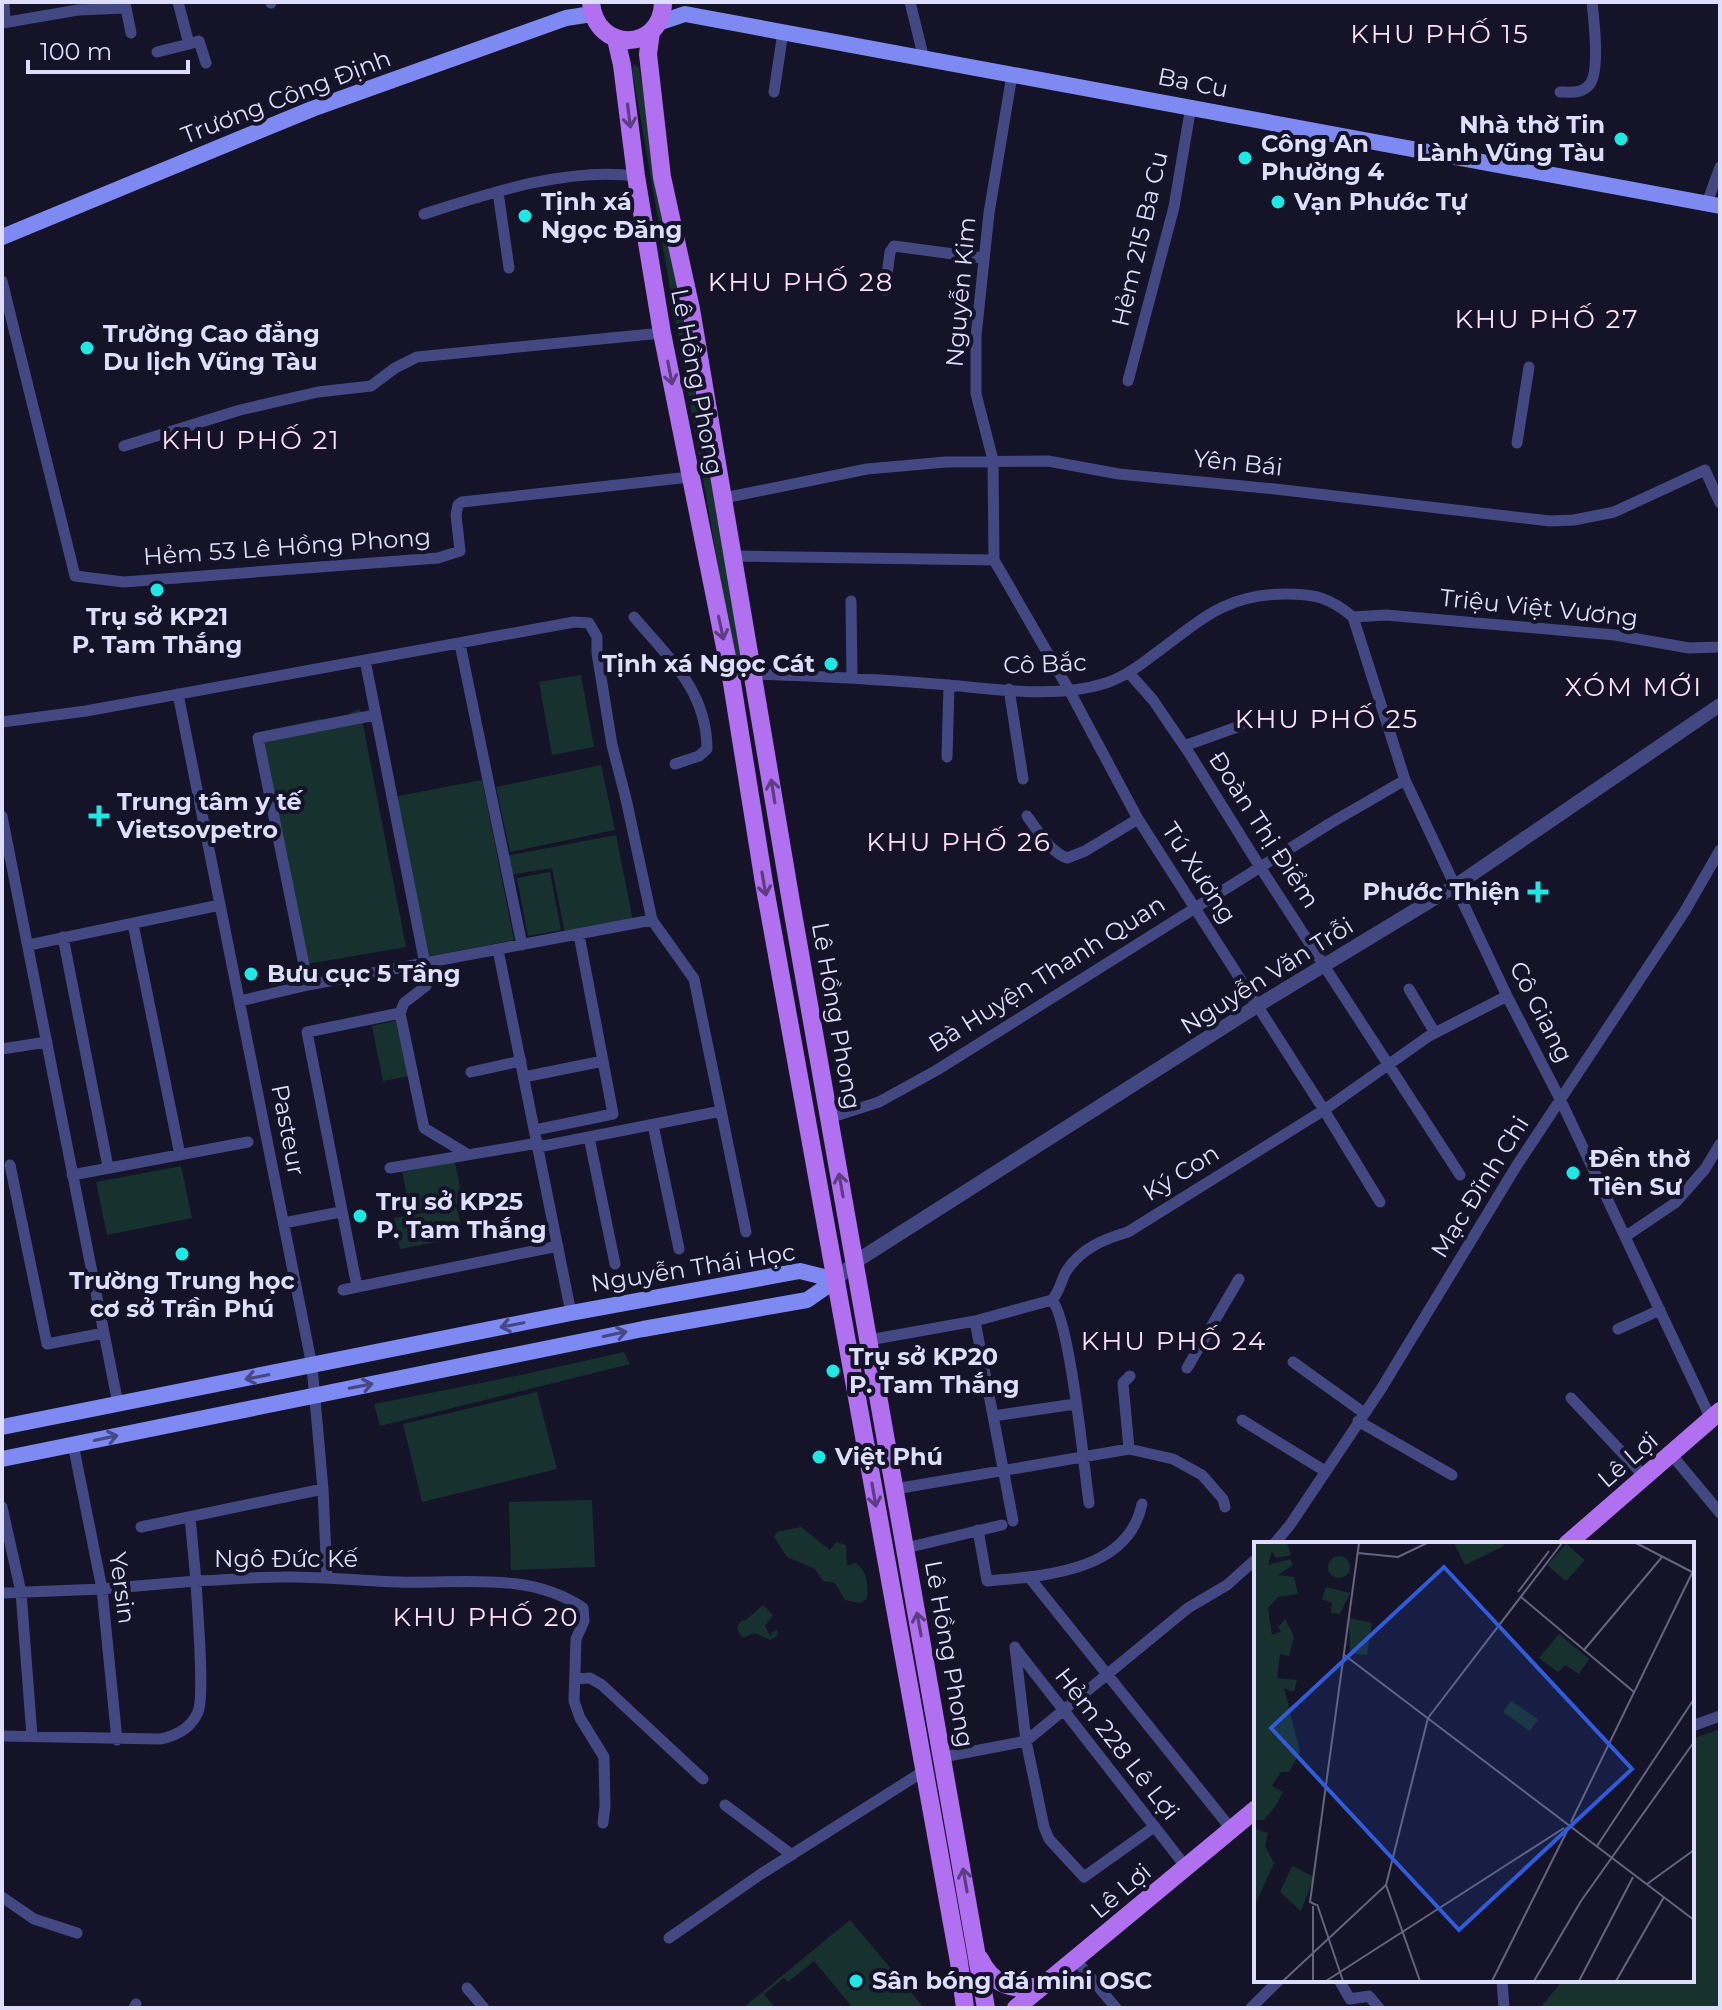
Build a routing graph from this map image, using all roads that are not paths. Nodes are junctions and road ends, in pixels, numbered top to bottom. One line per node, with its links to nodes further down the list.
1 (4, 2): 8 (street)
2 (178, 2): 13 (street)
3 (663, 2): 9 (main road, Lê Hồng Phong)
4 (910, 2): 15 (street)
5 (1592, 2): 19 (street)
6 (125, 5): 8 (street); 11 (street)
7 (591, 8): 12 (main road); 26 (main road, Trương Công Định)
8 (3, 23)
9 (654, 28): 10 (main road, Ba Cu); 12 (main road); 38 (main road, Lê Hồng Phong)
10 (783, 32): 15 (main road, Ba Cu); 18 (street)
11 (131, 33)
12 (616, 39): 22 (main road, Lê Hồng Phong, one-way to 22)
13 (189, 44): 14 (street); 16 (street)
14 (157, 52)
15 (924, 59): 17 (main road, Ba Cu)
16 (206, 63)
17 (1012, 75): 20 (main road, Ba Cu); 27 (street, Nguyễn Kim)
18 (774, 92)
19 (1560, 92)
20 (1191, 106): 24 (main road, Ba Cu); 33 (street, Hẻm 215 Ba Cu)
21 (1720, 167): 24 (street)
22 (636, 176): 23 (street); 31 (main road, Lê Hồng Phong)
23 (498, 192): 25 (street); 28 (street)
24 (1713, 204)
25 (424, 214)
26 (2, 237)
27 (983, 258): 30 (street); 36 (street, Nguyễn Kim)
28 (509, 268)
29 (2, 281): 37 (street, Hẻm 53 Lê Hồng Phong)
30 (885, 290)
31 (662, 333): 35 (street); 37 (main road, Lê Hồng Phong, one-way to 37)
32 (1529, 367): 34 (street)
33 (1128, 381)
34 (1517, 443)
35 (124, 446)
36 (993, 460): 38 (street, Yên Bái); 39 (street, Yên Bái); 41 (street, Nguyễn Kim)
37 (690, 477): 50 (main road, Lê Hồng Phong, one-way to 50)
38 (724, 498): 40 (main road, Lê Hồng Phong)
39 (1720, 503)
40 (734, 556): 41 (street); 49 (main road, Lê Hồng Phong)
41 (994, 560): 54 (street, Tú Xương)
42 (851, 601): 51 (street)
43 (634, 617): 62 (street)
44 (1353, 617): 46 (street, Triệu Việt Vương); 48 (street, Cô Bắc); 64 (street, Cô Giang)
45 (460, 644): 47 (street); 73 (street); 78 (street)
46 (1720, 647)
47 (365, 660): 55 (street); 57 (street)
48 (1129, 673): 54 (street, Cô Bắc); 60 (street, Đoàn Thị Điểm)
49 (755, 674): 50 (main road); 51 (street, Cô Bắc); 99 (main road, Lê Hồng Phong, one-way to 49)
50 (731, 677): 123 (main road, Lê Hồng Phong, one-way to 123)
51 (852, 678): 52 (street, Cô Bắc)
52 (949, 685): 53 (street, Cô Bắc); 61 (street)
53 (1009, 689): 54 (street, Cô Bắc); 63 (street)
54 (1069, 690): 67 (street, Tú Xương)
55 (178, 694): 58 (street); 71 (street, Pasteur)
56 (1720, 705): 70 (street, Nguyễn Văn Trỗi)
57 (375, 715): 80 (street); 82 (street)
58 (2, 722)
59 (1240, 726): 60 (street)
60 (1184, 746): 69 (street, Đoàn Thị Điểm)
61 (947, 757)
62 (675, 764)
63 (1023, 779)
64 (1405, 780): 69 (street, Bà Huyện Thanh Quan); 70 (street, Cô Giang)
65 (2, 816): 77 (street)
66 (1027, 816): 67 (street)
67 (1138, 819): 72 (street, Tú Xương)
68 (1720, 850): 96 (street, Mạc Đĩnh Chi)
69 (1260, 867): 72 (street, Bà Huyện Thanh Quan); 81 (street, Đoàn Thị Điểm)
70 (1455, 886): 81 (street, Nguyễn Văn Trỗi); 84 (street, Cô Giang)
71 (220, 905): 74 (street); 85 (street, Pasteur)
72 (1195, 907): 86 (street, Tú Xương); 99 (street, Bà Huyện Thanh Quan)
73 (652, 920): 75 (street); 98 (street)
74 (133, 924): 76 (street); 107 (street)
75 (579, 935): 78 (street); 92 (street)
76 (63, 937): 77 (street); 109 (street)
77 (29, 945): 89 (street)
78 (522, 945): 79 (street)
79 (498, 950): 80 (street); 91 (street)
80 (425, 964): 82 (street); 87 (street)
81 (1326, 966): 86 (street, Nguyễn Văn Trỗi); 93 (street, Đoàn Thị Điểm)
82 (308, 985): 85 (street)
83 (1409, 989): 88 (street)
84 (1507, 996): 88 (street, Ký Con); 96 (street, Cô Giang)
85 (240, 1001): 115 (street, Pasteur)
86 (1257, 1006): 97 (street, Tú Xương); 120 (street, Nguyễn Văn Trỗi)
87 (400, 1013): 106 (street); 114 (street)
88 (1435, 1033): 93 (street, Ký Con)
89 (47, 1042): 90 (street); 111 (street)
90 (2, 1049)
91 (521, 1061): 94 (street); 95 (street)
92 (603, 1061): 95 (street); 101 (street)
93 (1389, 1066): 97 (street, Ký Con); 112 (street, Đoàn Thị Điểm)
94 (471, 1072)
95 (524, 1077): 101 (street)
96 (1561, 1101): 117 (street, Cô Giang); 146 (street, Mạc Đĩnh Chi)
97 (1324, 1110): 113 (street, Tú Xương); 126 (street, Ký Con)
98 (721, 1111): 100 (street); 116 (street)
99 (829, 1118): 120 (main road, Lê Hồng Phong, one-way to 99)
100 (653, 1125): 102 (street); 119 (street)
101 (535, 1130): 105 (street)
102 (589, 1137): 105 (street); 121 (street)
103 (248, 1142): 107 (street)
104 (1720, 1144): 117 (street)
105 (538, 1145): 106 (street); 118 (street)
106 (467, 1154): 110 (street)
107 (180, 1155): 109 (street)
108 (10, 1165): 133 (street)
109 (108, 1167): 111 (street)
110 (390, 1168)
111 (72, 1175): 133 (street)
112 (1460, 1175)
113 (1380, 1202)
114 (340, 1212): 115 (street); 124 (street)
115 (284, 1223): 137 (street, Pasteur)
116 (746, 1232)
117 (1626, 1236): 128 (street, Cô Giang)
118 (558, 1246): 124 (street); 129 (street)
119 (679, 1249)
120 (855, 1262): 123 (street, Nguyễn Văn Trỗi); 127 (main road, Lê Hồng Phong)
121 (615, 1264)
122 (1239, 1279): 138 (street)
123 (836, 1280): 129 (main road, Nguyễn Thái Học); 130 (main road, Lê Hồng Phong); 135 (main road, Nguyễn Thái Học, one-way to 123)
124 (357, 1287): 125 (street)
125 (343, 1290)
126 (1052, 1300): 131 (street); 143 (street)
127 (863, 1309): 130 (main road); 134 (main road, Lê Hồng Phong)
128 (1660, 1310): 132 (street); 144 (street, Cô Giang)
129 (571, 1313): 135 (main road); 137 (main road, Nguyễn Thái Học, one-way to 137)
130 (842, 1313): 168 (main road, Lê Hồng Phong, one-way to 168)
131 (975, 1321): 134 (street); 145 (street)
132 (1618, 1329)
133 (104, 1333): 142 (street)
134 (869, 1340): 159 (main road, Lê Hồng Phong)
135 (577, 1342): 140 (main road, Nguyễn Thái Học, one-way to 135)
136 (1293, 1362): 146 (street)
137 (312, 1366): 140 (street, Pasteur); 142 (main road, Nguyễn Thái Học, one-way to 142)
138 (1187, 1368)
139 (1130, 1376): 150 (street)
140 (313, 1395): 149 (main road, Nguyễn Thái Học, one-way to 140); 158 (street, Pasteur)
141 (1571, 1398): 157 (street)
142 (118, 1404): 148 (main road, Nguyễn Thái Học)
143 (1075, 1404): 145 (street); 152 (street)
144 (1716, 1415): 151 (main road, Lê Lợi)
145 (993, 1416): 154 (street)
146 (1361, 1417): 155 (street, Mạc Đĩnh Chi); 156 (street)
147 (1242, 1420): 155 (street)
148 (2, 1427)
149 (73, 1444): 153 (main road, Nguyễn Thái Học); 176 (street, Yersin)
150 (1129, 1449): 152 (street); 163 (street)
151 (1671, 1454): 157 (main road, Lê Lợi); 164 (street)
152 (1082, 1457): 154 (street); 160 (street)
153 (2, 1459)
154 (1003, 1470): 159 (street); 167 (street)
155 (1325, 1471): 170 (street, Mạc Đĩnh Chi)
156 (1452, 1475)
157 (1645, 1477): 171 (main road, Lê Lợi)
158 (323, 1489): 165 (street); 174 (street, Pasteur)
159 (895, 1489): 169 (main road, Lê Hồng Phong)
160 (1089, 1503)
161 (1142, 1504): 173 (street)
162 (2, 1507): 177 (street)
163 (1225, 1507)
164 (1720, 1513)
165 (190, 1517): 166 (street); 175 (street)
166 (141, 1527)
167 (978, 1530): 169 (street); 173 (street)
168 (883, 1541): 169 (main road); 189 (main road, Lê Hồng Phong)
169 (905, 1542): 188 (main road, Lê Hồng Phong, one-way to 169)
170 (1276, 1542)
171 (1569, 1542)
172 (1254, 1561): 179 (street)
173 (1029, 1577): 179 (street)
174 (327, 1578): 175 (street, Ngô Đức Kế); 180 (street, Ngô Đức Kế)
175 (196, 1581): 176 (street); 186 (street, Ngô Đức Kế)
176 (102, 1589): 177 (street); 186 (street, Yersin)
177 (21, 1592): 178 (street); 185 (street)
178 (2, 1593)
179 (1107, 1676): 181 (street); 195 (street)
180 (575, 1679): 190 (street); 193 (street)
181 (1064, 1711): 187 (street); 187 (street, Hẻm 228 Lê Lợi); 194 (street, Hẻm 228 Lê Lợi)
182 (1720, 1716): 183 (street)
183 (1694, 1725)
184 (2, 1736): 185 (street, Ngô Đức Kế)
185 (32, 1736): 186 (street, Ngô Đức Kế)
186 (117, 1740)
187 (1026, 1741): 188 (street); 194 (street)
188 (943, 1757): 189 (main road); 201 (main road, Lê Hồng Phong, one-way to 188)
189 (923, 1766): 196 (street); 208 (main road, Lê Hồng Phong)
190 (703, 1779)
191 (725, 1805): 196 (street)
192 (1254, 1811): 195 (main road, Lê Lợi)
193 (603, 1823)
194 (1154, 1827): 197 (street, Hẻm 228 Lê Lợi)
195 (1232, 1830): 197 (main road, Lê Lợi)
196 (792, 1855): 200 (street)
197 (1186, 1867): 202 (main road, Lê Lợi)
198 (2, 1897): 199 (street)
199 (77, 1933)
200 (669, 1938)
201 (978, 1957): 203 (main road); 207 (main road, Lê Hồng Phong)
202 (1076, 1960): 203 (main road, Lê Lợi); 215 (street)
203 (1052, 1979): 214 (main road, Lê Lợi)
204 (1277, 1982): 210 (street)
205 (1340, 1982): 216 (street)
206 (1502, 1982): 217 (street)
207 (982, 1984): 208 (main road); 213 (main road, Lê Hồng Phong)
208 (962, 1985): 212 (main road, Lê Hồng Phong)
209 (467, 1988): 211 (street)
210 (1252, 2007)
211 (484, 2008)
212 (965, 2008)
213 (986, 2008)
214 (1016, 2008)
215 (1116, 2008)
216 (1379, 2008)
217 (1504, 2008)

